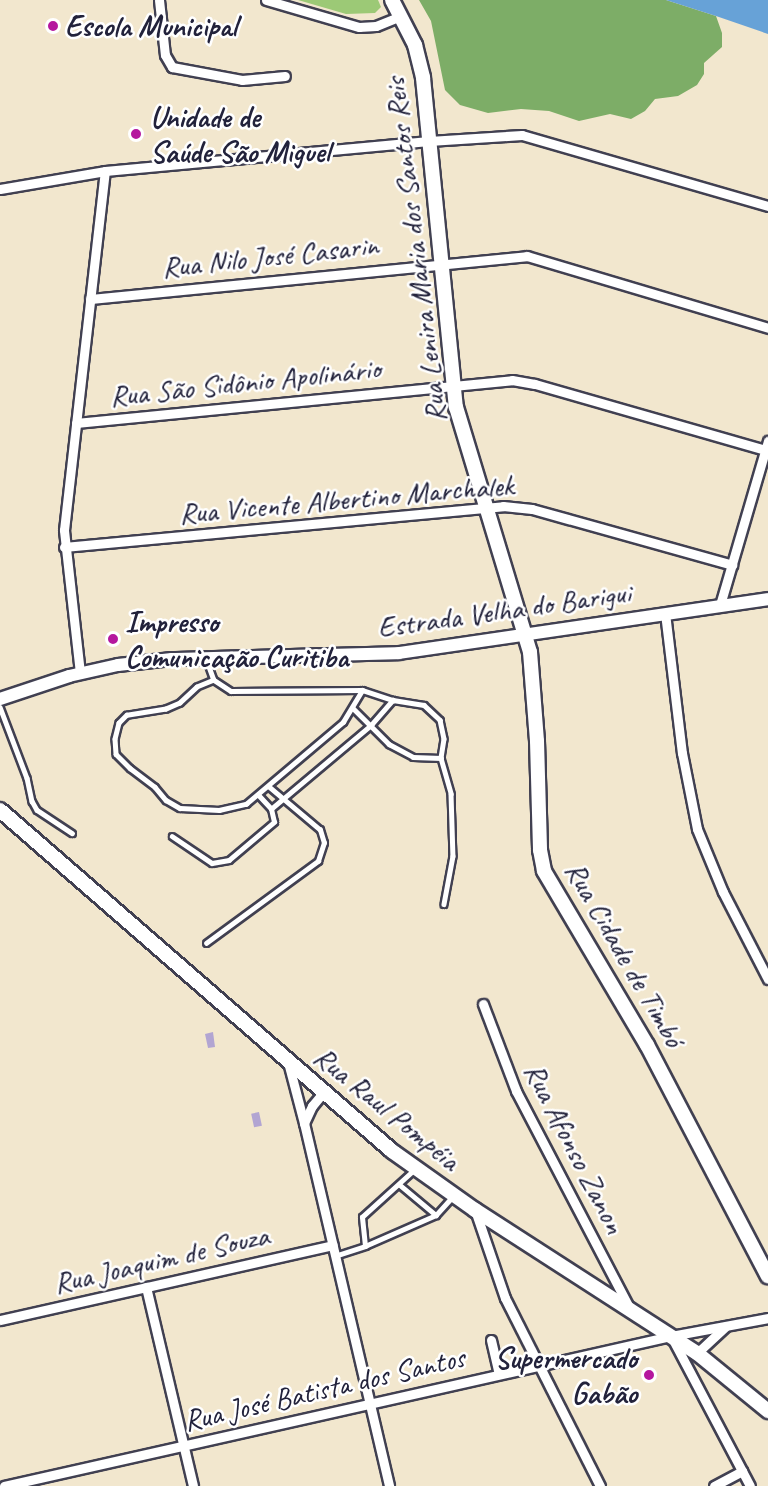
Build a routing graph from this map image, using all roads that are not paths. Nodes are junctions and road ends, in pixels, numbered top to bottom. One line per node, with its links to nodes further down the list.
1 (159, 0): 5 (street)
2 (266, 0): 4 (street)
3 (392, 0): 4 (main road, Rua Lenira Maria dos Santos Reis)
4 (401, 16): 6 (main road, Rua Lenira Maria dos Santos Reis)
5 (285, 76)
6 (429, 141): 7 (street); 9 (street); 10 (main road, Rua Lenira Maria dos Santos Reis)
7 (105, 171): 8 (street); 11 (street)
8 (0, 189)
9 (768, 207)
10 (441, 263): 11 (street, Rua Nilo José Casarin); 12 (street, Rua Nilo José Casarin); 13 (main road, Rua Lenira Maria dos Santos Reis)
11 (90, 299): 14 (street)
12 (768, 328)
13 (453, 386): 14 (street, Rua São Sidônio Apolinário); 16 (street, Rua São Sidônio Apolinário); 17 (main road, Rua Lenira Maria dos Santos Reis)
14 (76, 423): 18 (street)
15 (768, 441): 16 (street)
16 (766, 452): 19 (street)
17 (487, 507): 18 (street, Rua Vicente Albertino Marchalek); 19 (street, Rua Vicente Albertino Marchalek); 23 (main road, Rua Lenira Maria dos Santos Reis)
18 (64, 547): 25 (street)
19 (732, 565): 21 (street)
20 (768, 599): 21 (street, Estrada Velha do Barigui)
21 (720, 605): 22 (street, Estrada Velha do Barigui)
22 (665, 613): 23 (street, Estrada Velha do Barigui); 43 (street)
23 (526, 635): 24 (street, Estrada Velha do Barigui); 56 (main road, Rua Cidade de Timbó)
24 (206, 658): 25 (street, Estrada Velha do Barigui); 26 (lane)
25 (80, 673): 28 (street, Estrada Velha do Barigui)
26 (214, 680): 27 (lane); 35 (lane)
27 (362, 690): 29 (lane); 31 (lane)
28 (0, 699)
29 (393, 700): 32 (lane); 33 (lane)
30 (0, 707): 39 (lane)
31 (353, 708): 32 (lane); 34 (lane)
32 (371, 724): 33 (lane); 36 (lane)
33 (441, 758): 41 (lane)
34 (269, 787): 35 (lane); 36 (lane)
35 (258, 795): 37 (lane)
36 (282, 798): 37 (lane); 42 (lane)
37 (271, 808): 40 (lane)
38 (0, 810): 45 (main road, Rua Raul Pompéia)
39 (72, 833)
40 (172, 836)
41 (444, 904)
42 (206, 943)
43 (768, 979)
44 (483, 1004): 58 (street, Rua Afonso Zanon)
45 (288, 1062): 46 (main road, Rua Raul Pompéia); 47 (street)
46 (323, 1093): 47 (street); 48 (main road, Rua Raul Pompéia)
47 (304, 1123): 53 (street)
48 (415, 1168): 49 (lane); 50 (main road, Rua Raul Pompéia)
49 (400, 1185): 52 (lane); 54 (lane)
50 (454, 1196): 51 (main road, Rua Raul Pompéia); 52 (lane)
51 (475, 1210): 58 (main road, Rua Raul Pompéia); 65 (street)
52 (436, 1215): 54 (lane)
53 (333, 1245): 55 (street); 57 (street, Rua Joaquim de Souza)
54 (365, 1246): 55 (lane)
55 (336, 1256): 67 (street)
56 (768, 1276)
57 (146, 1287): 60 (street, Rua Joaquim de Souza); 69 (street)
58 (631, 1311): 62 (main road, Rua Raul Pompéia)
59 (768, 1318): 61 (street, Rua José Batista dos Santos)
60 (0, 1320)
61 (725, 1327): 62 (street, Rua José Batista dos Santos); 64 (street)
62 (671, 1336): 64 (main road, Rua Raul Pompéia); 65 (street, Rua José Batista dos Santos); 70 (street)
63 (491, 1340): 66 (street)
64 (697, 1353): 68 (main road, Rua Raul Pompéia)
65 (538, 1365): 66 (street, Rua José Batista dos Santos); 74 (street)
66 (499, 1374): 67 (street, Rua José Batista dos Santos)
67 (370, 1404): 69 (street, Rua José Batista dos Santos); 73 (street)
68 (768, 1411)
69 (183, 1446): 71 (street, Rua José Batista dos Santos); 72 (street)
70 (742, 1471): 75 (street); 76 (street)
71 (4, 1486)
72 (193, 1486)
73 (389, 1486)
74 (600, 1486)
75 (714, 1486)
76 (750, 1486)

